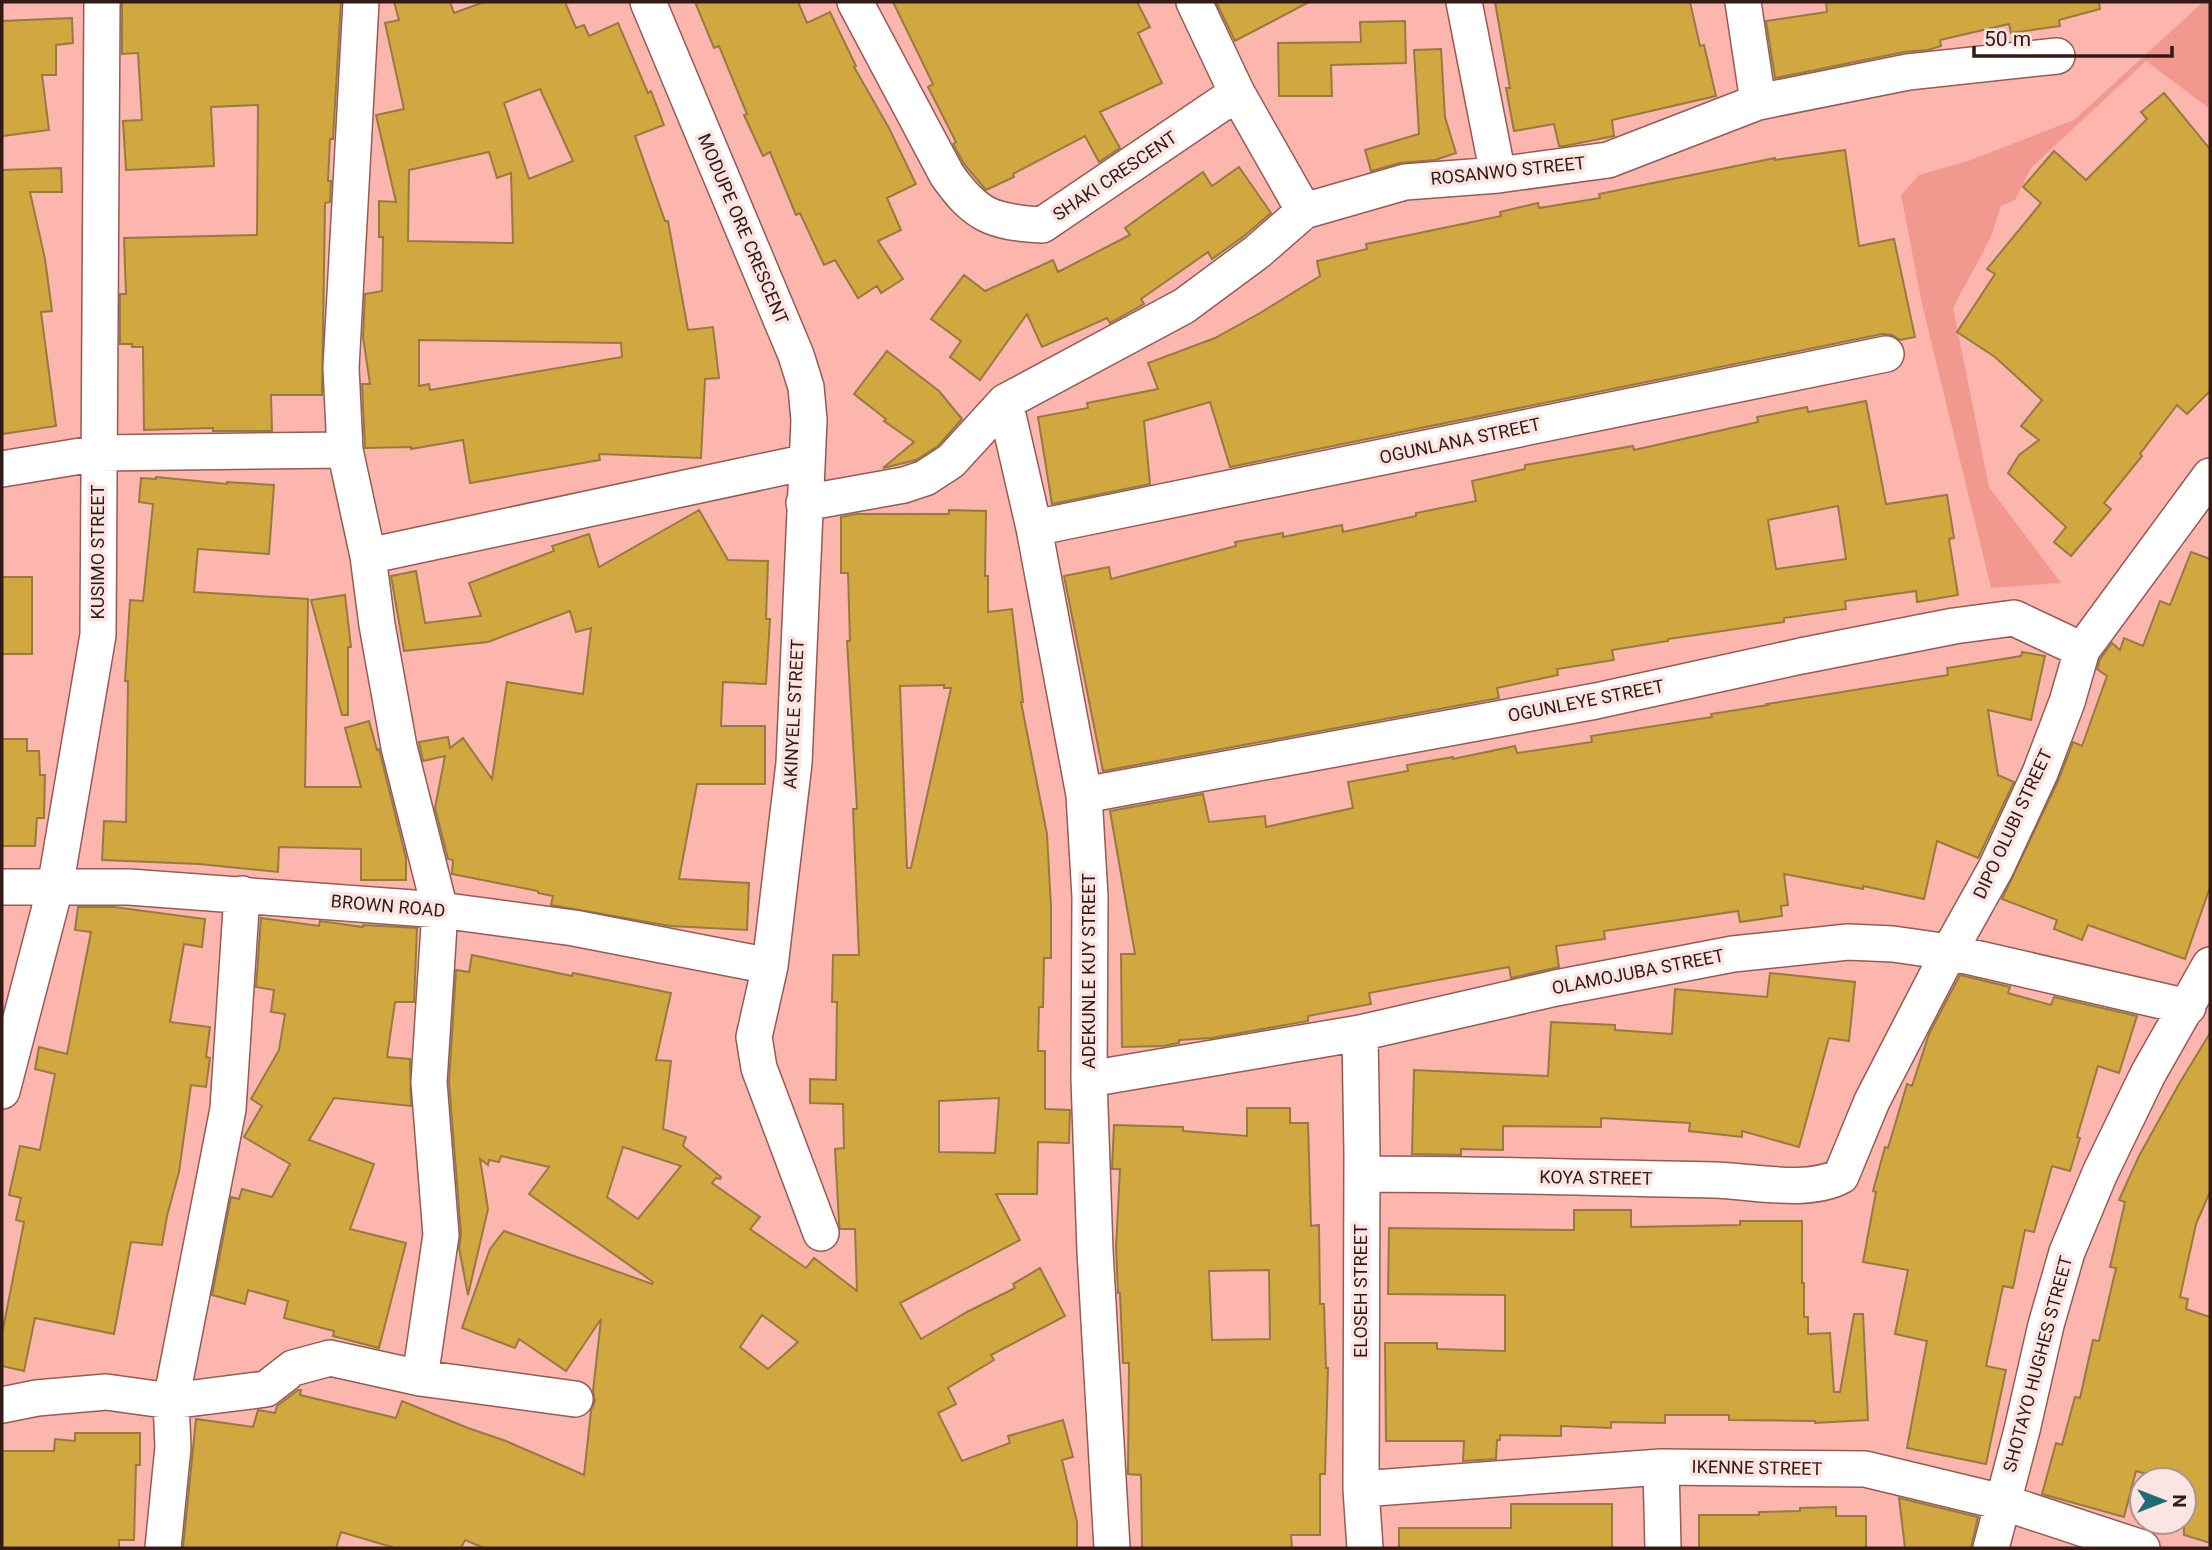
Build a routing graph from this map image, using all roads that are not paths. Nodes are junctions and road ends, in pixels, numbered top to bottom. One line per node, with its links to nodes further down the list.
1 (102, 2): 16 (street, KUSIMO STREET)
2 (361, 2): 15 (street)
3 (648, 2): 17 (street, MODUPE ORE CRESCENT)
4 (855, 2): 9 (street, SHAKI CRESCENT)
5 (1194, 2): 9 (street)
6 (1464, 2): 11 (street)
7 (1750, 5): 10 (street)
8 (2057, 56): 10 (street, ROSANWO STREET)
9 (1237, 93): 12 (street)
10 (1758, 102): 11 (street, ROSANWO STREET)
11 (1498, 175): 12 (street, ROSANWO STREET)
12 (1304, 211): 14 (street, ROSANWO STREET)
13 (1886, 354): 21 (street, OGUNLANA STREET)
14 (1005, 402): 20 (street, ROSANWO STREET); 21 (street, ADEKUNLE KUY STREET)
15 (345, 450): 16 (street); 22 (street)
16 (99, 453): 18 (street); 26 (street, KUSIMO STREET)
17 (807, 462): 20 (street, AKINYELE STREET); 22 (street)
18 (2, 469)
19 (2210, 476): 23 (street, DIPO OLUBI STREET)
20 (804, 503): 31 (street, AKINYELE STREET)
21 (1034, 528): 24 (street, ADEKUNLE KUY STREET)
22 (368, 556): 28 (street)
23 (2082, 650): 24 (street, OGUNLEYE STREET); 29 (street, DIPO OLUBI STREET)
24 (1084, 795): 34 (street, ADEKUNLE KUY STREET)
25 (2, 887): 26 (street, BROWN ROAD)
26 (55, 888): 27 (street, BROWN ROAD); 35 (street, KUSIMO STREET)
27 (242, 894): 28 (street, BROWN ROAD); 41 (street)
28 (440, 910): 31 (street, BROWN ROAD); 39 (street)
29 (1949, 952): 32 (street, OLAMOJUBA STREET); 33 (street, OLAMOJUBA STREET); 37 (street, DIPO OLUBI STREET)
30 (2210, 965): 32 (street, SHOTAYO HUGHES STREET)
31 (770, 966): 38 (street, AKINYELE STREET)
32 (2188, 1007): 45 (street, SHOTAYO HUGHES STREET)
33 (1360, 1033): 34 (street, OLAMOJUBA STREET); 36 (street, ELOSEH STREET)
34 (1089, 1079): 47 (street, ADEKUNLE KUY STREET)
35 (2, 1091)
36 (1362, 1174): 37 (street, KOYA STREET); 44 (street, ELOSEH STREET)
37 (1830, 1182)
38 (821, 1233)
39 (420, 1378): 40 (street); 41 (street)
40 (575, 1399)
41 (172, 1401): 42 (street); 46 (street)
42 (2, 1405)
43 (1661, 1467): 44 (street, IKENNE STREET); 45 (street, IKENNE STREET); 49 (street)
44 (1361, 1489): 48 (street, ELOSEH STREET)
45 (2001, 1502): 50 (street, SHOTAYO HUGHES STREET); 51 (street, IKENNE STREET)
46 (163, 1548)
47 (1112, 1548)
48 (1365, 1548)
49 (1663, 1548)
50 (1991, 1548)
51 (2142, 1548)

